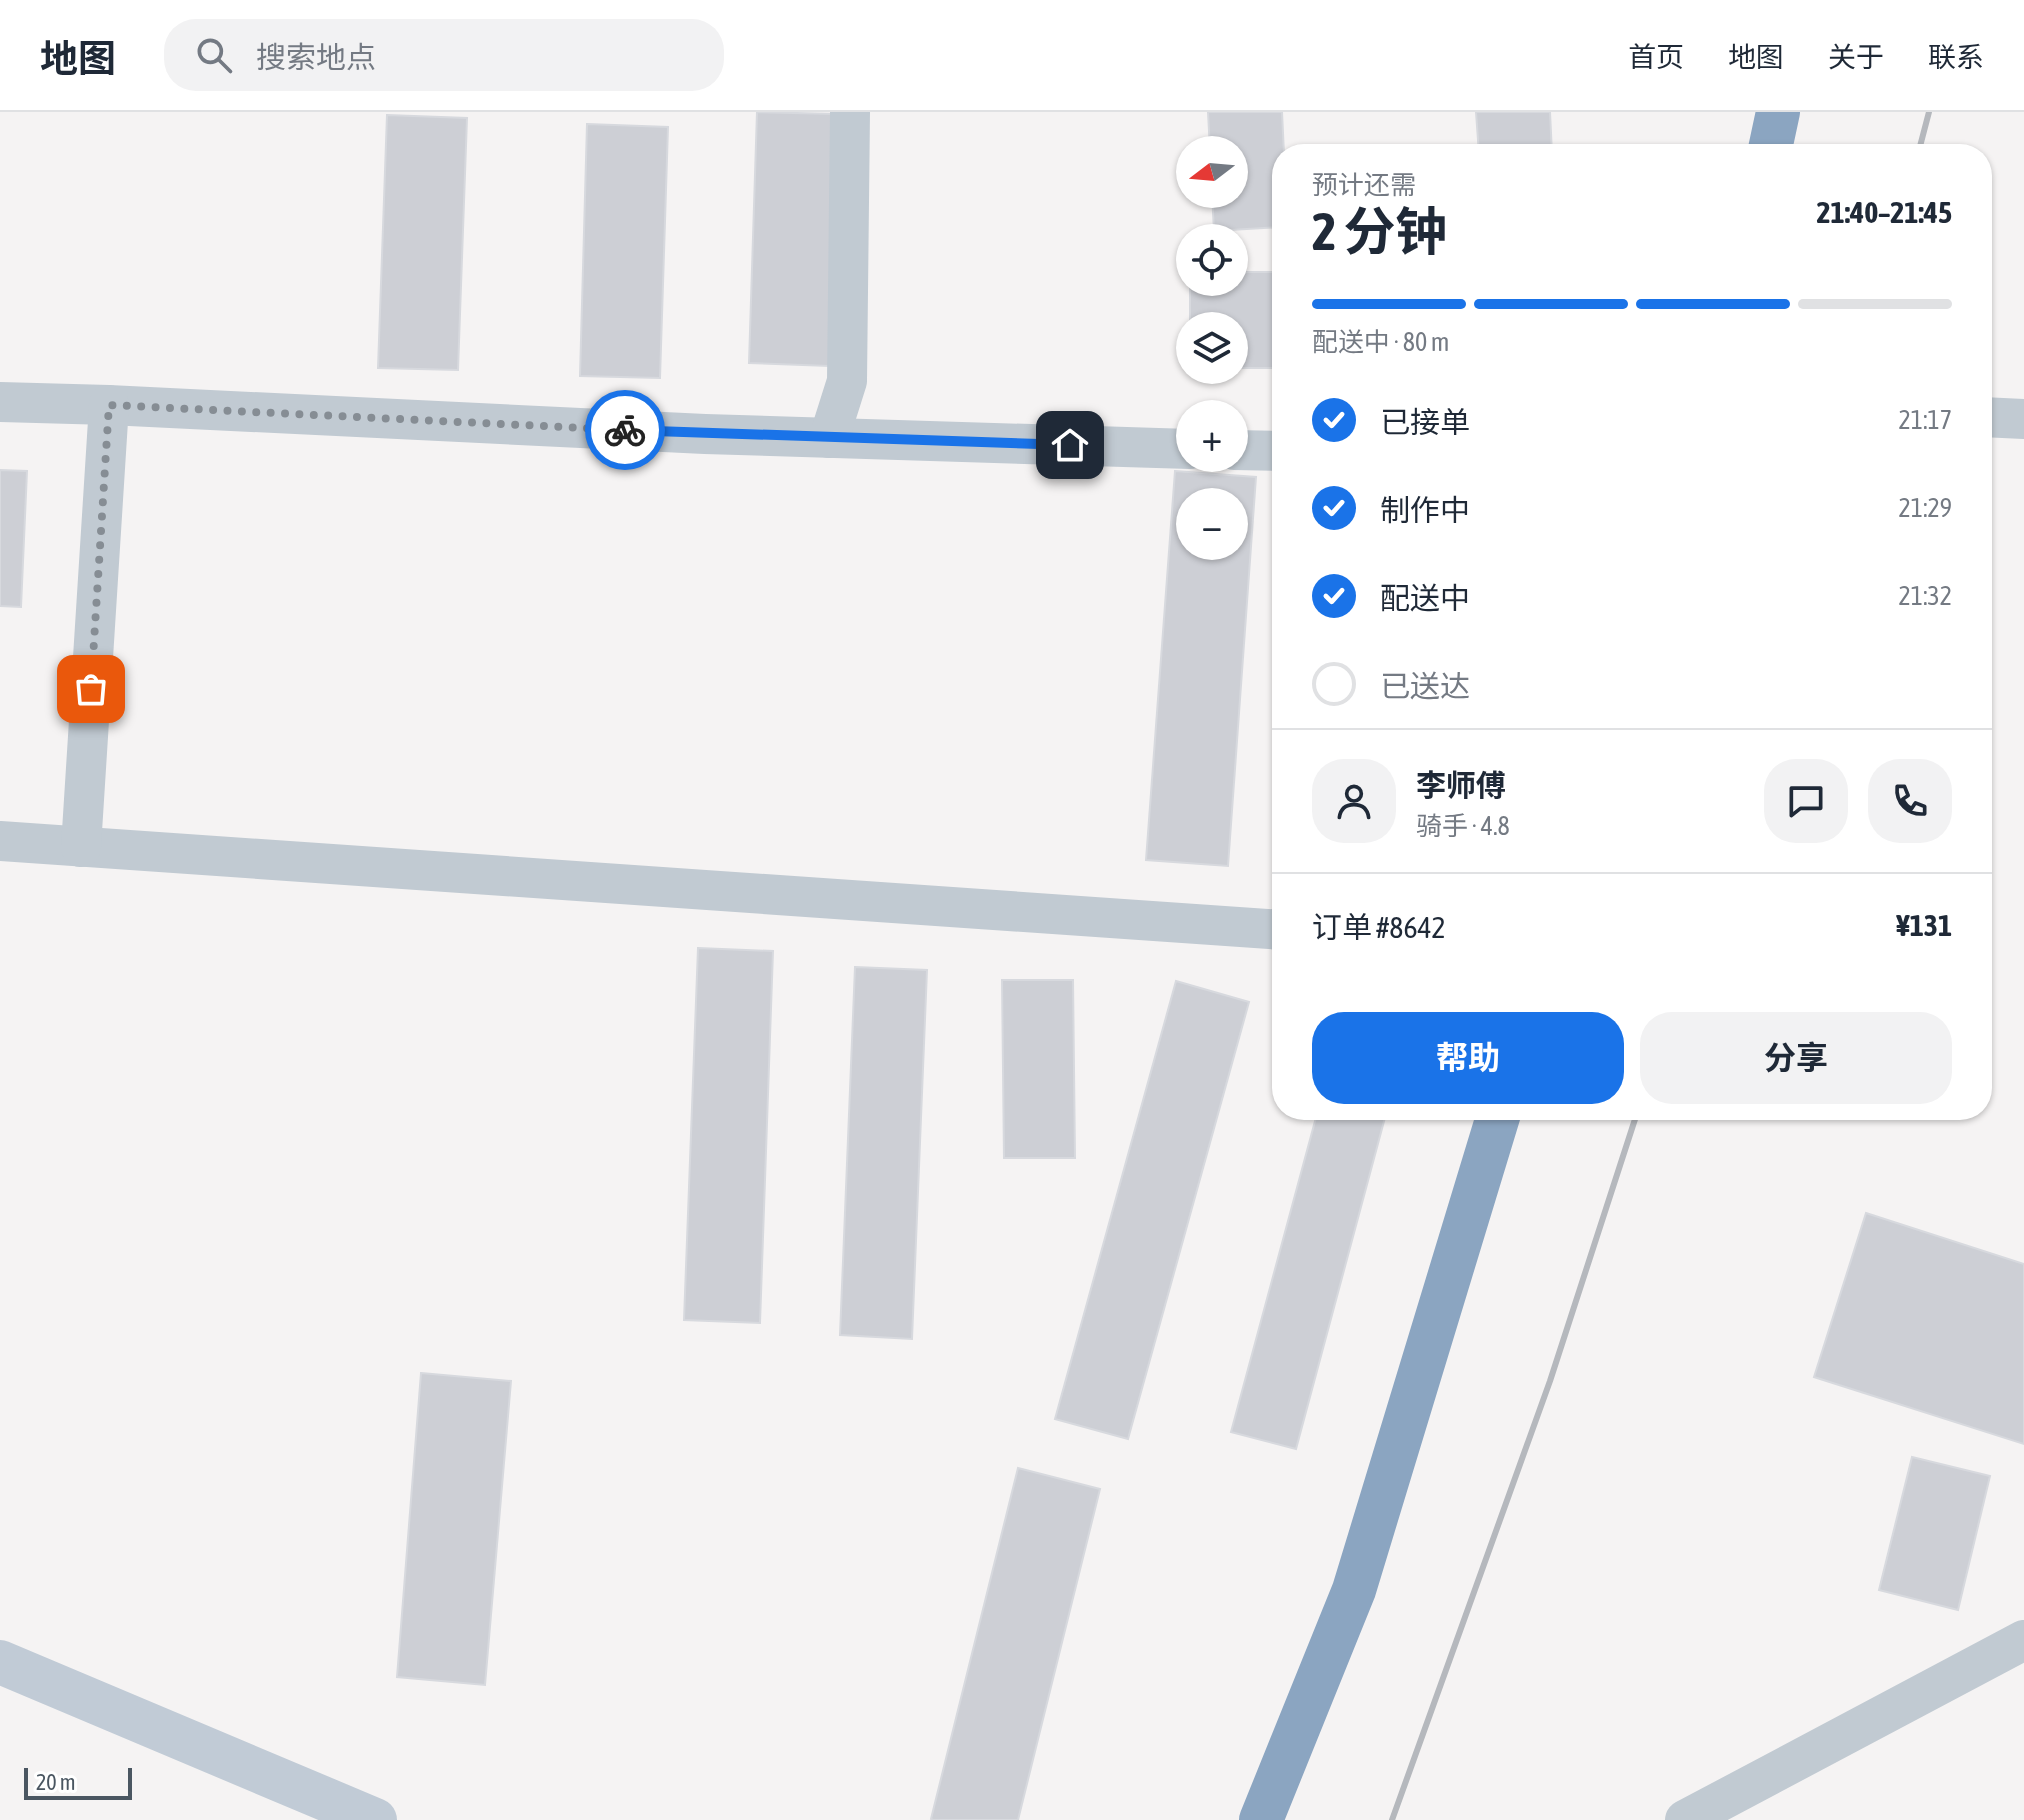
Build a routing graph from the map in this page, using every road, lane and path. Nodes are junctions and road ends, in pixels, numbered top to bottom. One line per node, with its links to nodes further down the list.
1 (850, 112): 8 (street)
2 (1778, 112): 3 (highway)
3 (1771, 144)
4 (0, 402): 5 (street)
5 (109, 405): 8 (street); 13 (street)
6 (1992, 417): 7 (street)
7 (2024, 419)
8 (829, 438): 9 (street)
9 (1176, 449)
10 (1248, 450): 11 (street)
11 (1272, 451)
12 (0, 841): 13 (street)
13 (81, 847): 14 (street)
14 (1272, 929)
15 (1497, 1120): 19 (highway)
16 (2024, 1640): 20 (street)
17 (0, 1662): 18 (main road)
18 (375, 1820)
19 (1261, 1820)
20 (1685, 1820)

